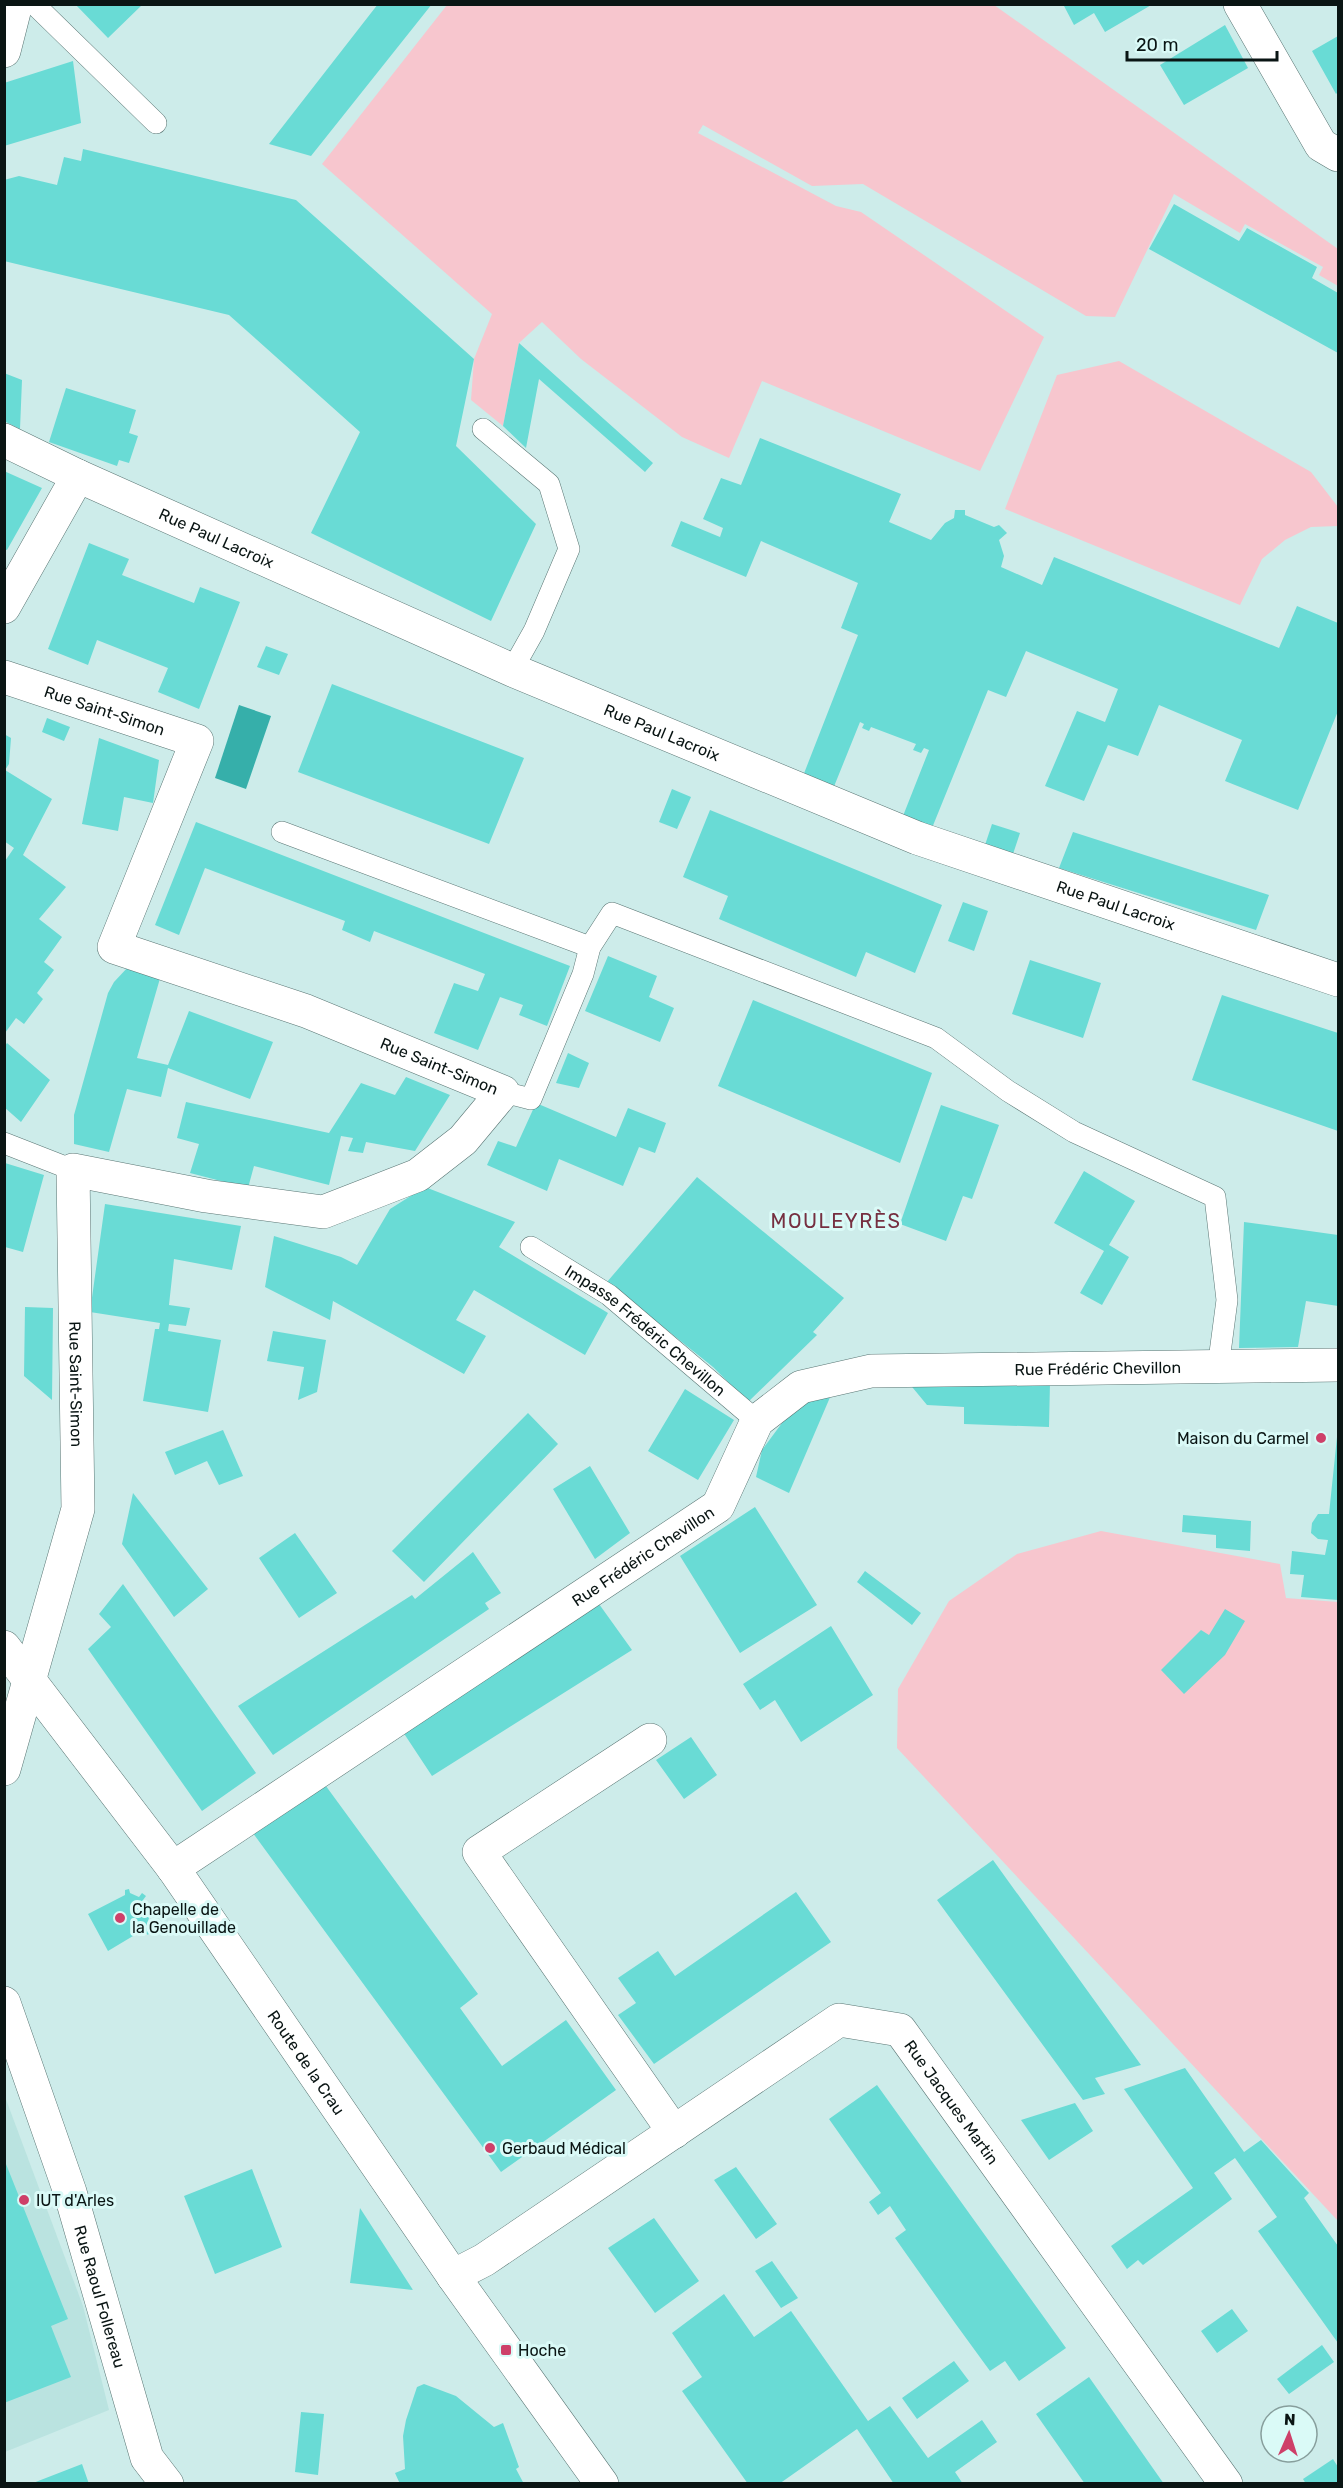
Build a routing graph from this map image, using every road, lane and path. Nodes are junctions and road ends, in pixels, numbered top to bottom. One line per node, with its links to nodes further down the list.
1 (16, 4): 4 (street)
2 (34, 4): 5 (lane)
3 (1240, 4): 6 (street)
4 (5, 49)
5 (156, 123)
6 (1338, 155)
7 (483, 429): 11 (lane)
8 (4, 440): 9 (street, Rue Paul Lacroix)
9 (78, 476): 10 (street); 11 (street, Rue Paul Lacroix)
10 (4, 607)
11 (512, 670): 15 (street, Rue Paul Lacroix)
12 (4, 677): 16 (street, Rue Saint-Simon)
13 (282, 832): 14 (lane)
14 (590, 947): 16 (lane); 21 (lane)
15 (1338, 980)
16 (503, 1092): 18 (street, Rue Saint-Simon)
17 (4, 1143): 18 (lane)
18 (73, 1170): 24 (street, Rue Saint-Simon)
19 (531, 1247): 22 (lane, Impasse Frédéric Chevillon)
20 (1326, 1366): 21 (street, Rue Frédéric Chevillon)
21 (1218, 1368): 22 (street, Rue Frédéric Chevillon)
22 (757, 1421): 27 (street, Rue Frédéric Chevillon)
23 (4, 1647): 24 (street, Route de la Crau)
24 (29, 1681): 26 (street); 27 (street, Route de la Crau)
25 (650, 1740): 29 (street)
26 (4, 1768)
27 (173, 1868): 30 (street, Route de la Crau)
28 (4, 2003): 31 (street, Rue Raoul Follereau)
29 (674, 2132): 30 (street, Rue Jacques Martin); 33 (street, Rue Jacques Martin)
30 (453, 2276): 32 (street, Route de la Crau)
31 (167, 2484)
32 (602, 2484)
33 (1226, 2484)

